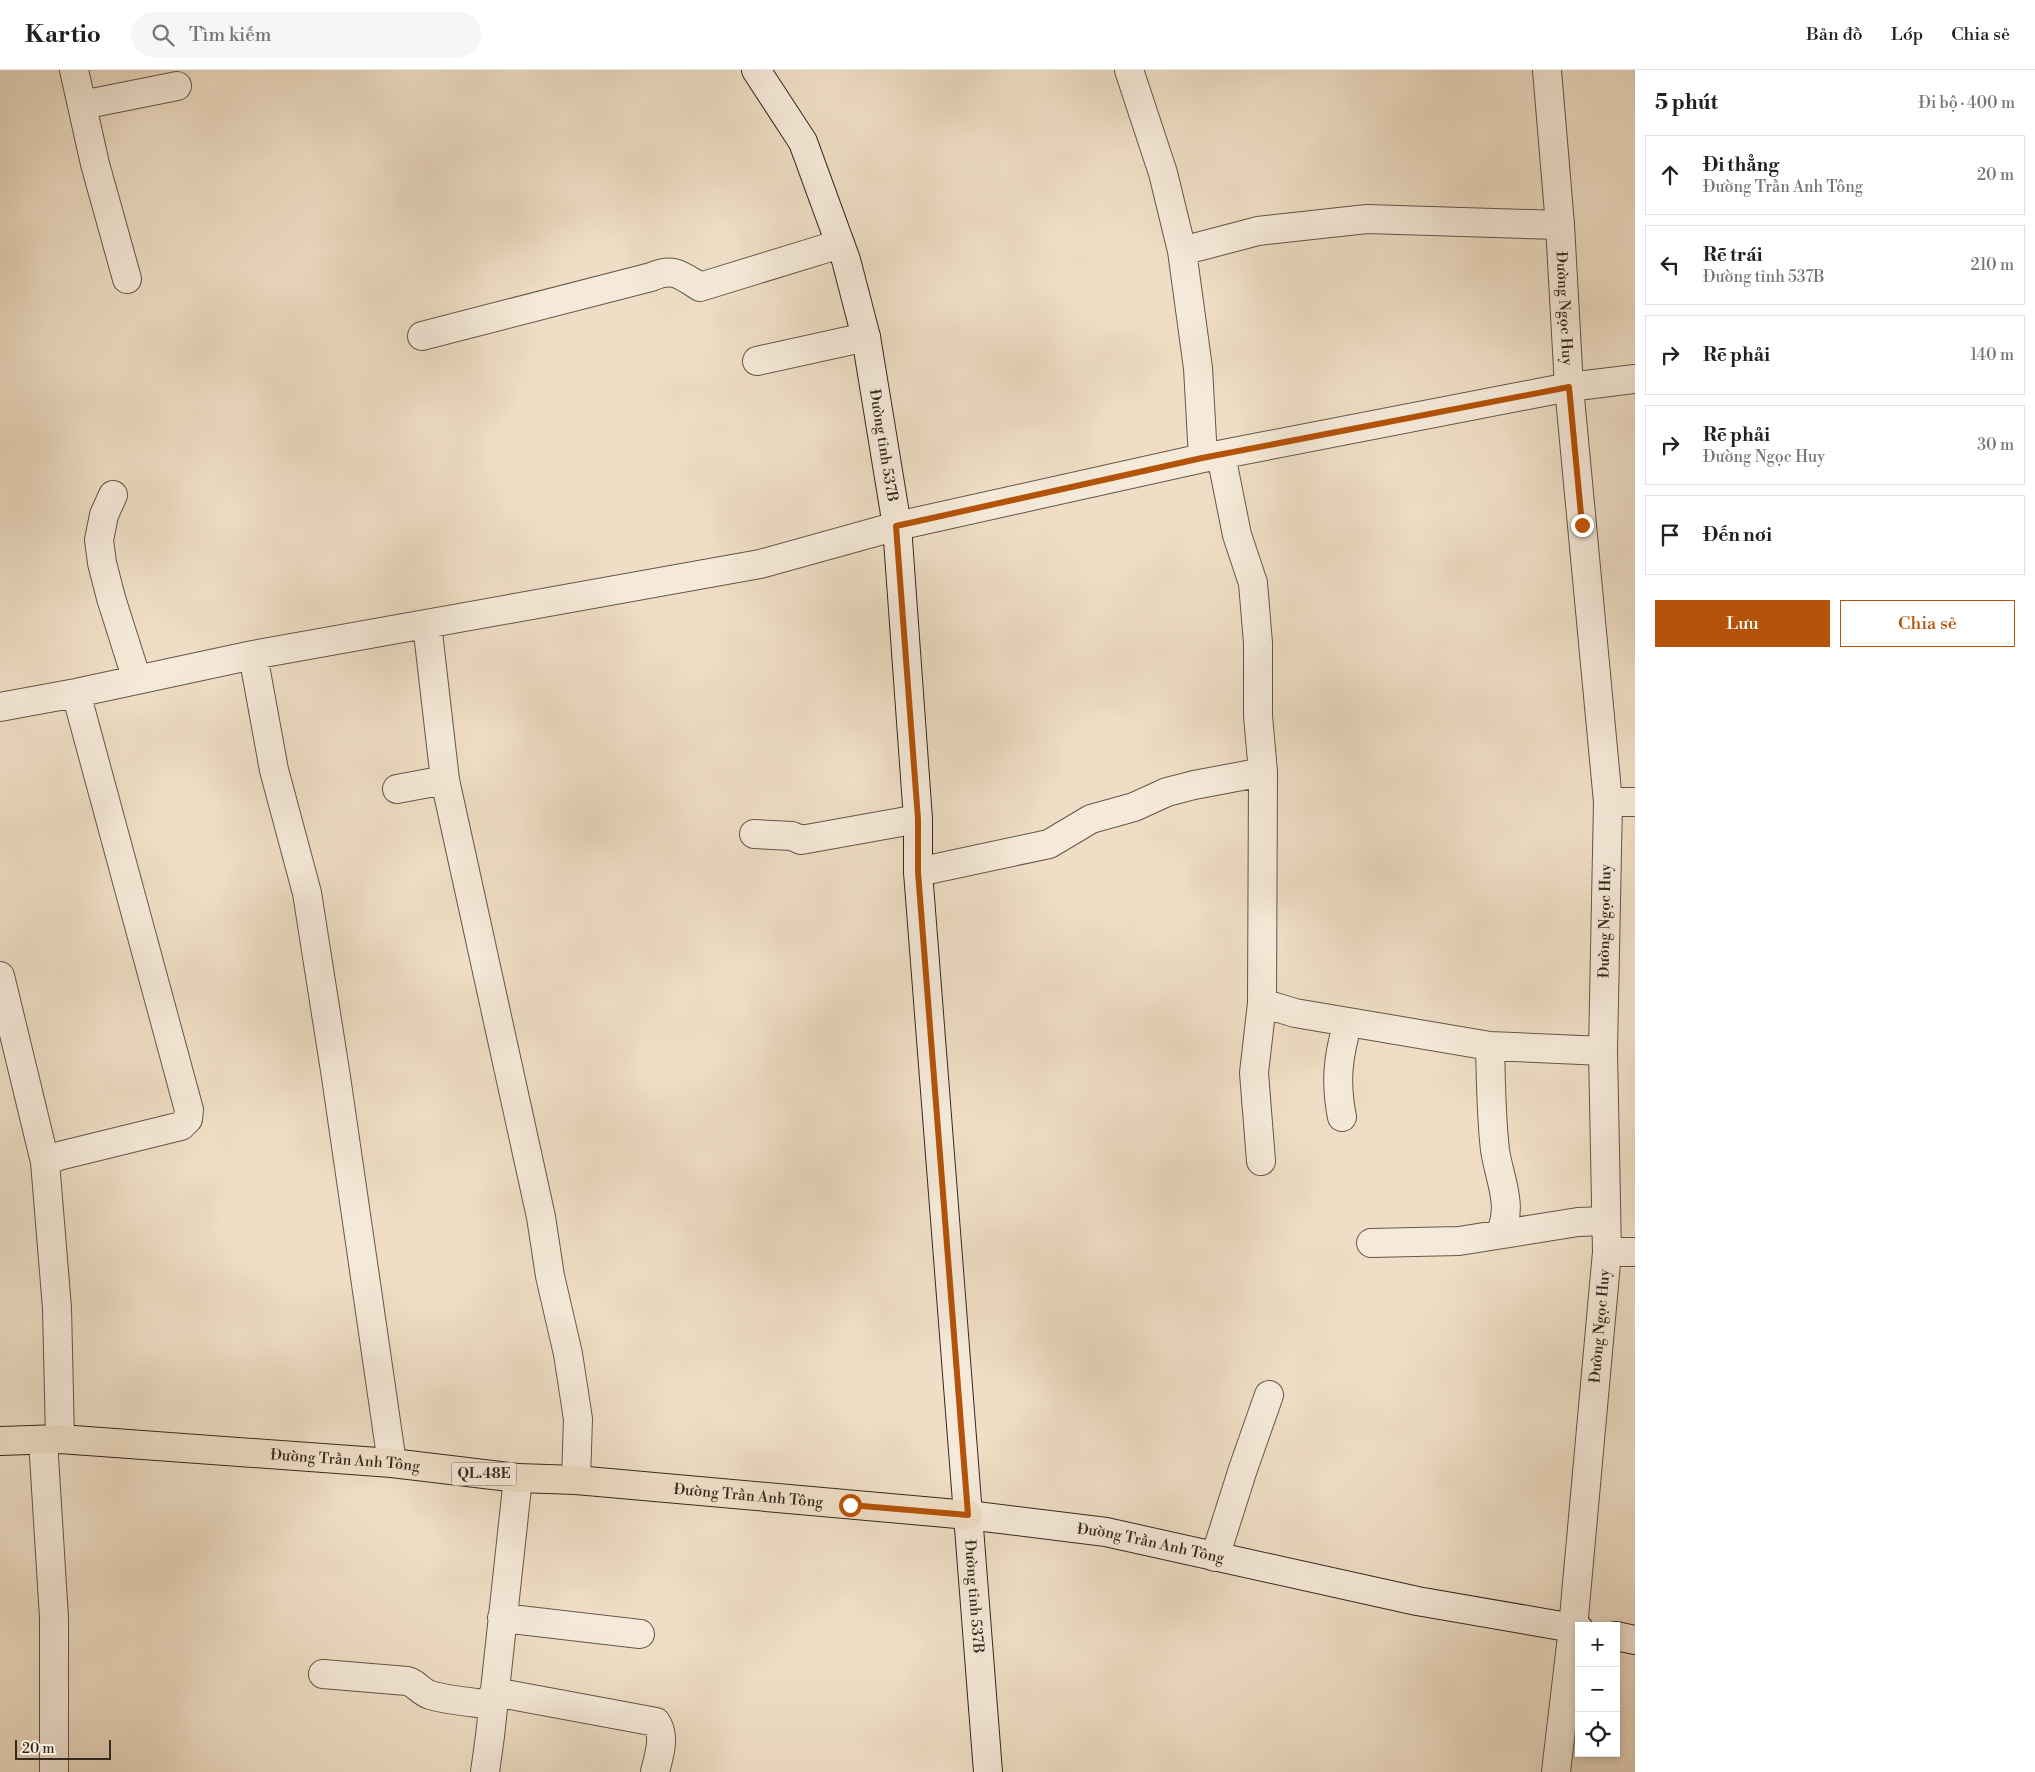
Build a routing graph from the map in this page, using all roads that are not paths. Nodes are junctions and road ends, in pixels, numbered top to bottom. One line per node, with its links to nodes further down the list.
1 (74, 70): 6 (street)
2 (756, 70): 8 (street, Đường tỉnh 537B)
3 (1130, 70): 9 (street)
4 (1547, 70): 7 (street, Đường Ngọc Huy)
5 (177, 86): 6 (street)
6 (82, 105): 10 (street)
7 (1560, 225): 9 (street); 15 (street, Đường Ngọc Huy)
8 (840, 244): 11 (street); 12 (street, Đường tỉnh 537B)
9 (1182, 251): 16 (street)
10 (126, 279)
11 (422, 336)
12 (866, 337): 13 (street); 18 (street, Đường tỉnh 537B)
13 (757, 361)
14 (1635, 379): 15 (street)
15 (1569, 387): 16 (street); 27 (street, Đường Ngọc Huy)
16 (1212, 456): 18 (street); 24 (street)
17 (113, 495): 21 (street)
18 (896, 526): 19 (street); 29 (street, Đường tỉnh 537B)
19 (427, 624): 20 (street); 25 (street)
20 (253, 655): 21 (street); 48 (street)
21 (136, 680): 22 (street)
22 (76, 693): 23 (street); 39 (street)
23 (0, 707)
24 (1263, 772): 31 (street); 33 (street)
25 (445, 780): 26 (street); 50 (street)
26 (397, 789)
27 (1608, 802): 28 (street); 36 (street, Đường Ngọc Huy)
28 (1635, 802)
29 (918, 819): 30 (street); 31 (street, Đường tỉnh 537B)
30 (754, 834)
31 (918, 872): 51 (street, Đường tỉnh 537B)
32 (0, 976): 39 (street)
33 (1262, 1003): 34 (street); 38 (street)
34 (1348, 1022): 35 (street); 37 (street)
35 (1490, 1046): 36 (street); 41 (street)
36 (1603, 1051): 40 (street, Đường Ngọc Huy)
37 (1342, 1117)
38 (1261, 1160)
39 (44, 1162): 46 (street)
40 (1606, 1221): 41 (street); 43 (street, Đường Ngọc Huy)
41 (1500, 1233): 42 (street)
42 (1371, 1243)
43 (1607, 1252): 44 (street); 54 (street, Đường Ngọc Huy)
44 (1635, 1252)
45 (1269, 1395): 52 (street)
46 (51, 1440): 47 (main road, Đường Trần Anh Tông / QL.48E); 48 (main road, Đường Trần Anh Tông / QL.48E); 62 (street)
47 (0, 1441)
48 (392, 1463): 49 (main road, Đường Trần Anh Tông / QL.48E)
49 (518, 1478): 50 (main road, Đường Trần Anh Tông / QL.48E); 53 (street)
50 (576, 1480): 51 (main road, Đường Trần Anh Tông / QL.48E)
51 (968, 1515): 52 (street, Đường Trần Anh Tông); 65 (street, Đường tỉnh 537B)
52 (1215, 1556): 55 (street, Đường Trần Anh Tông)
53 (502, 1618): 56 (street); 61 (street)
54 (1576, 1622)
55 (1575, 1628)
56 (640, 1634)
57 (1575, 1635): 66 (street, Đường Ngọc Huy)
58 (1620, 1637): 59 (street)
59 (1635, 1640)
60 (323, 1674): 61 (street)
61 (494, 1698): 63 (street); 64 (street)
62 (54, 1772)
63 (485, 1772)
64 (655, 1772)
65 (988, 1772)
66 (1556, 1772)

